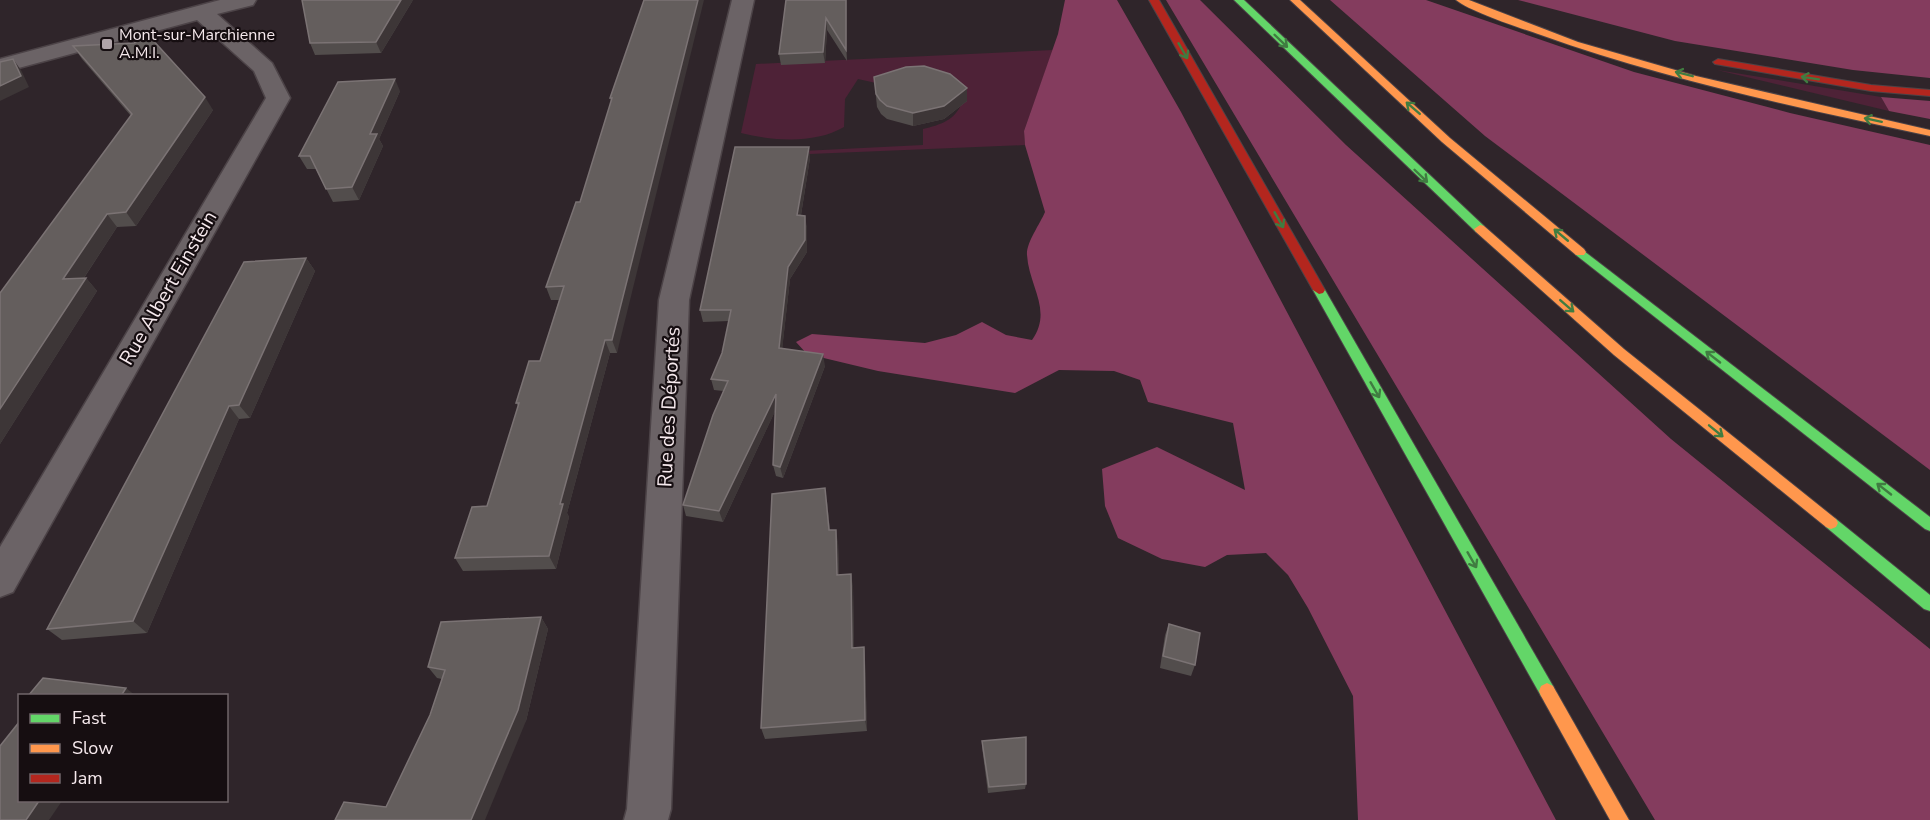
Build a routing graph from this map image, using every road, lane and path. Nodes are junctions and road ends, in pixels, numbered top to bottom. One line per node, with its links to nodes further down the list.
1 (245, 0): 8 (street)
2 (743, 0): 17 (street, Rue des Déportés)
3 (1154, 0): 18 (highway, one-way to 18)
4 (1239, 0): 16 (highway, one-way to 16)
5 (1295, 0): 14 (highway, one-way to 5)
6 (1461, 0): 13 (highway, one-way to 6)
7 (1470, 0): 9 (highway)
8 (201, 12): 11 (street); 15 (street, Rue Albert Einstein)
9 (1585, 32)
10 (1699, 58): 12 (highway, one-way to 10)
11 (0, 66)
12 (1930, 93)
13 (1930, 133)
14 (1930, 525)
15 (0, 581)
16 (1930, 604)
17 (646, 820)
18 (1620, 820)

